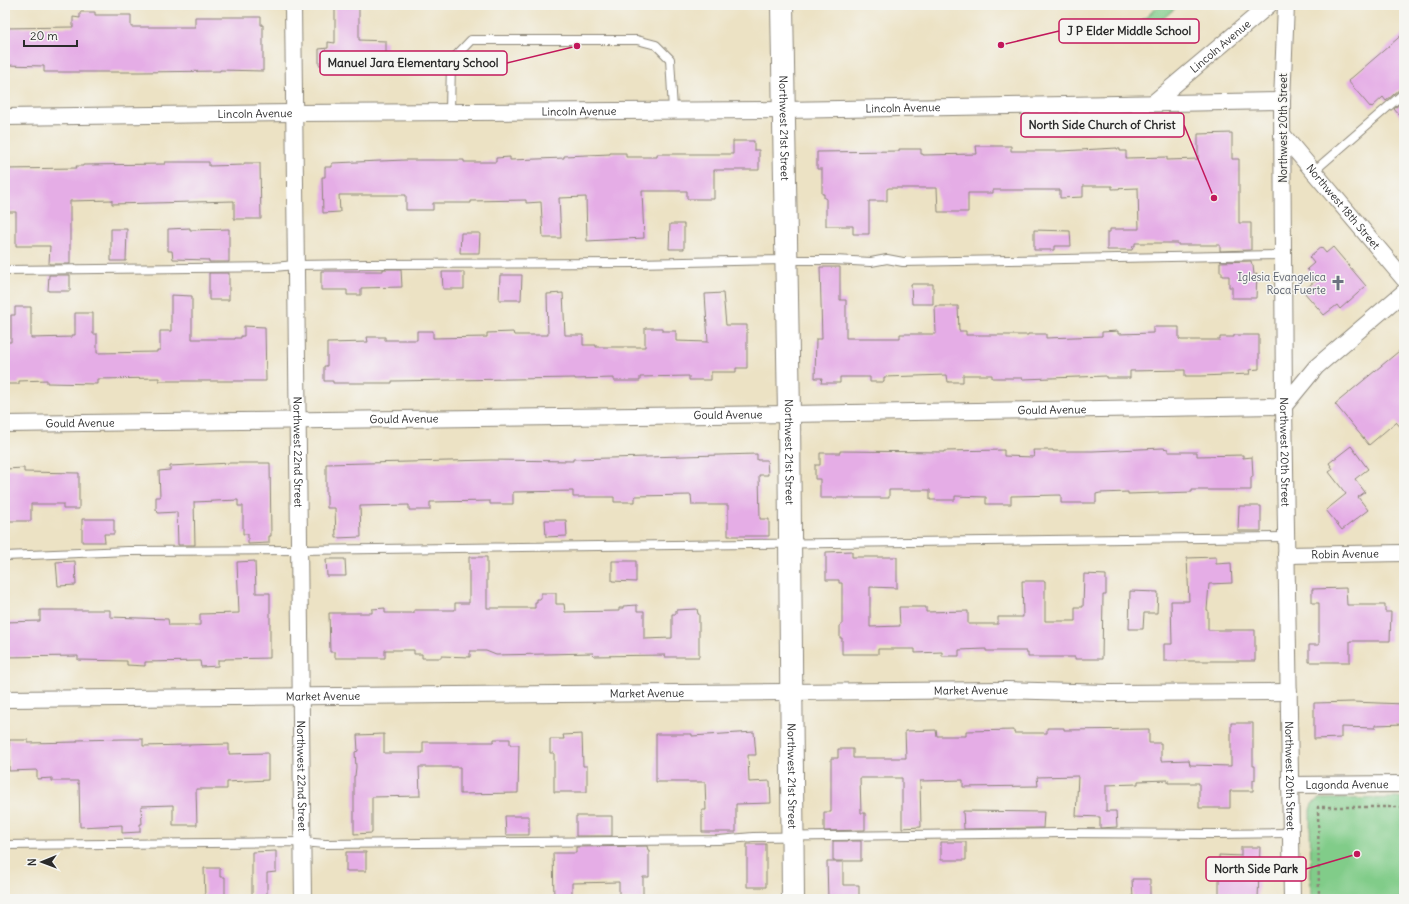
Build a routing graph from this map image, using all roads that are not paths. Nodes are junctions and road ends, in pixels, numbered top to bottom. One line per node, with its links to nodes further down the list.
1 (293, 5): 11 (street, Northwest 22nd Street)
2 (782, 5): 9 (street, Northwest 21st Street)
3 (1269, 5): 7 (street, Lincoln Avenue)
4 (1286, 5): 6 (street, Northwest 20th Street)
5 (1404, 93): 14 (lane)
6 (1282, 101): 7 (street, Lincoln Avenue); 13 (street, Northwest 20th Street)
7 (1153, 103): 9 (street, Lincoln Avenue)
8 (673, 110): 9 (street, Lincoln Avenue); 10 (street, Lincoln Avenue); 10 (lane)
9 (783, 110): 16 (street, Northwest 21st Street)
10 (450, 112): 11 (street, Lincoln Avenue)
11 (293, 113): 12 (street, Lincoln Avenue); 17 (street, Northwest 22nd Street)
12 (5, 117)
13 (1282, 134): 14 (street, Northwest 18th Street); 15 (street, Northwest 20th Street)
14 (1314, 171): 19 (street, Northwest 18th Street)
15 (1283, 255): 16 (lane); 21 (street, Northwest 20th Street)
16 (786, 260): 17 (lane); 22 (street, Northwest 21st Street)
17 (295, 265): 18 (lane); 23 (street, Northwest 22nd Street)
18 (5, 270)
19 (1404, 279)
20 (1404, 292): 21 (street)
21 (1284, 406): 22 (street, Gould Avenue); 25 (street, Northwest 20th Street)
22 (789, 414): 23 (street, Gould Avenue); 26 (street, Northwest 21st Street)
23 (296, 421): 24 (street, Gould Avenue); 27 (street, Northwest 22nd Street)
24 (5, 424)
25 (1286, 537): 26 (lane); 29 (street, Northwest 20th Street)
26 (790, 544): 27 (lane); 31 (street, Northwest 21st Street)
27 (298, 550): 30 (lane); 33 (street, Northwest 22nd Street)
28 (1404, 553): 29 (street, Robin Avenue)
29 (1286, 555): 32 (street, Northwest 20th Street)
30 (5, 556)
31 (791, 691): 32 (street, Market Avenue); 33 (street, Market Avenue); 38 (street, Northwest 21st Street)
32 (1290, 692): 36 (street, Northwest 20th Street)
33 (300, 697): 34 (street, Market Avenue); 39 (street, Northwest 22nd Street)
34 (5, 699)
35 (1404, 784): 36 (street, Lagonda Avenue)
36 (1290, 785): 37 (street, Northwest 20th Street)
37 (1291, 833): 38 (lane); 43 (street, Northwest 20th Street)
38 (793, 837): 39 (lane); 42 (street, Northwest 21st Street)
39 (303, 842): 40 (lane); 41 (street, Northwest 22nd Street)
40 (5, 845)
41 (303, 899)
42 (793, 899)
43 (1292, 899)

